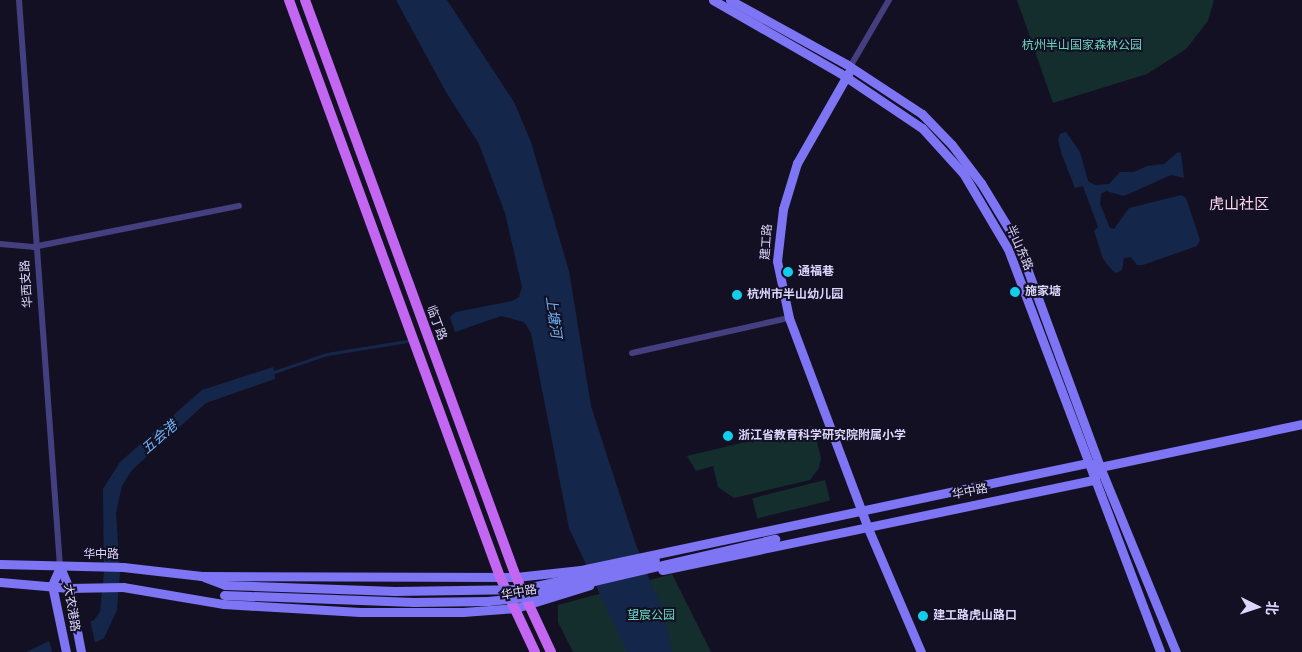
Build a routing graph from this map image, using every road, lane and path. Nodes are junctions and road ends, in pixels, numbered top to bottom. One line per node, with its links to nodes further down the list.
1 (18, 0): 11 (street, 华西支路)
2 (289, 0): 26 (main road)
3 (305, 0): 27 (main road, 临丁路)
4 (713, 0): 8 (main road, 半山东路)
5 (730, 0): 7 (main road, 半山东路)
6 (889, 0): 7 (street)
7 (850, 67): 8 (main road, 建工路); 16 (main road, 半山东路)
8 (847, 78): 12 (main road, 建工路); 15 (main road, 半山东路)
9 (240, 206): 11 (street)
10 (0, 244): 11 (street)
11 (36, 246): 24 (street, 华西支路)
12 (789, 318): 13 (street); 18 (main road, 建工路)
13 (632, 353)
14 (1302, 424): 16 (main road, 华中路)
15 (1087, 463): 16 (main road, 华中路); 17 (main road, 半山东路); 18 (main road, 华中路)
16 (1100, 467): 17 (main road); 40 (main road, 半山东路)
17 (1093, 480): 20 (main road, 华中路); 39 (main road, 半山东路)
18 (862, 511): 19 (main road, 华中路); 20 (main road, 建工路)
19 (837, 517): 22 (main road, 华中路); 27 (main road, 华中路)
20 (867, 526): 21 (main road, 华中路); 38 (main road)
21 (839, 531): 22 (main road, 华中路); 32 (main road, 华中路, bridge)
22 (774, 536): 25 (main road, 华中路, bridge); 31 (main road, 华中路, bridge)
23 (0, 564): 24 (main road, 华中路)
24 (60, 567): 25 (main road, 华中路); 29 (main road, 大农港路); 30 (main road, 大农港路)
25 (201, 576): 26 (main road, 华中路)
26 (500, 577): 27 (main road, 华中路); 33 (main road)
27 (516, 577): 32 (main road, 临丁路)
28 (0, 582): 29 (main road, 华中路)
29 (52, 585): 30 (main road, 华中路); 34 (main road, 大农港路)
30 (69, 588): 31 (main road, 华中路); 35 (main road, 大农港路)
31 (196, 598): 33 (main road, 华中路)
32 (531, 606): 33 (main road, 华中路); 37 (main road, 临丁路)
33 (516, 608): 36 (main road)
34 (66, 652)
35 (81, 652)
36 (535, 652)
37 (551, 652)
38 (921, 652)
39 (1160, 652)
40 (1176, 652)

